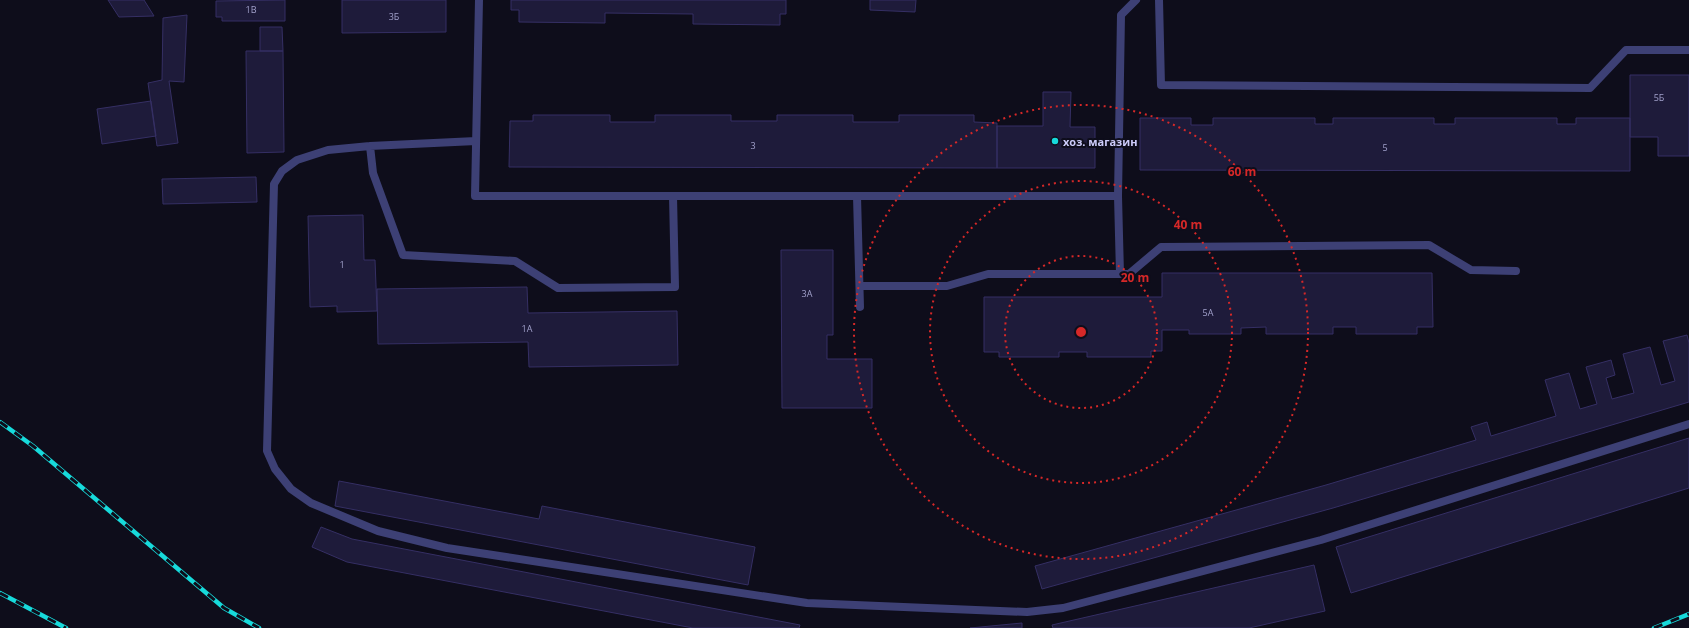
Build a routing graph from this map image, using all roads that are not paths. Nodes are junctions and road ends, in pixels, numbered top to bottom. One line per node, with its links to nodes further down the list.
1 (479, 0): 5 (lane)
2 (1136, 0): 9 (lane)
3 (1159, 0): 4 (lane)
4 (1689, 50)
5 (476, 141): 6 (lane); 7 (lane)
6 (370, 146): 7 (lane); 14 (lane)
7 (673, 196): 8 (lane)
8 (857, 196): 9 (lane); 12 (lane)
9 (1118, 196): 11 (lane)
10 (1516, 271): 11 (lane)
11 (1120, 274): 12 (lane)
12 (860, 286): 13 (lane)
13 (860, 307)
14 (1689, 424)

